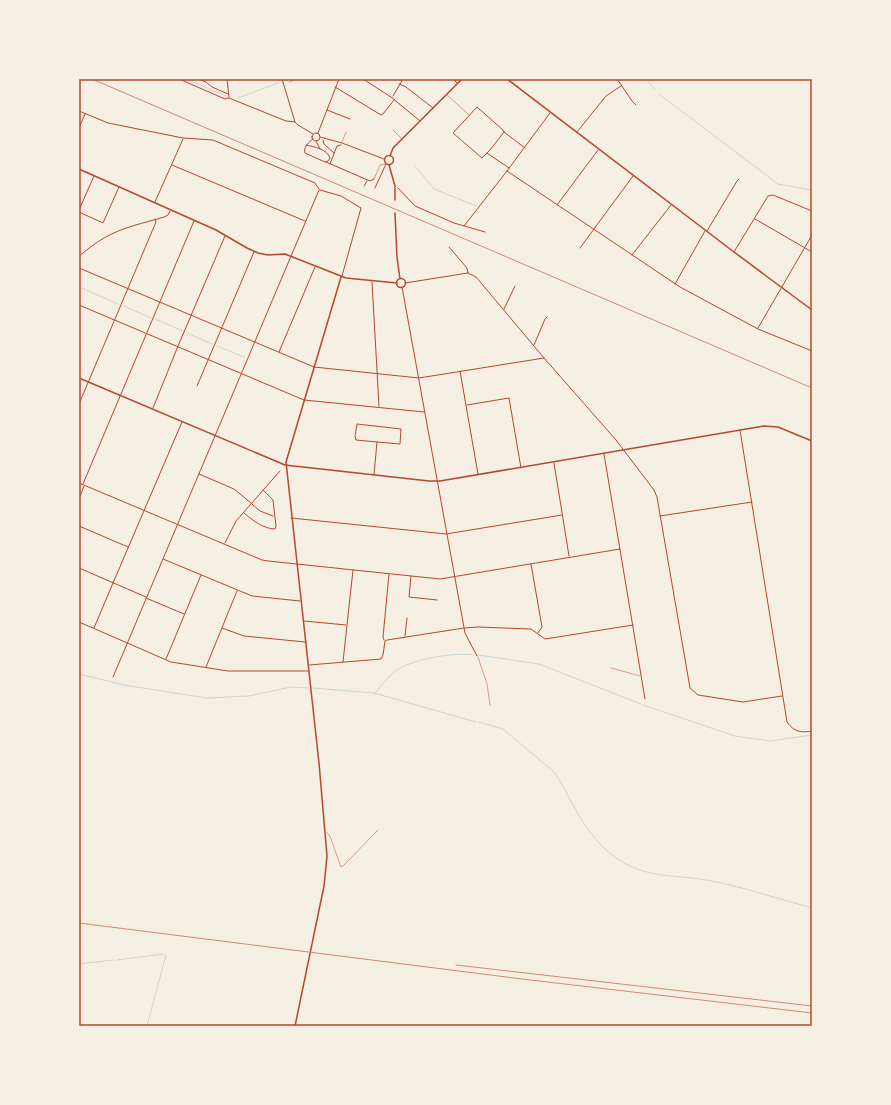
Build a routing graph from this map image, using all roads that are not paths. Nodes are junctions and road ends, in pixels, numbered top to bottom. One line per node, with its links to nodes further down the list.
1 (179, 79): 21 (street)
2 (198, 79): 18 (street)
3 (227, 79): 18 (street)
4 (282, 79): 32 (street)
5 (296, 79): 13 (lane)
6 (339, 79): 17 (street)
7 (363, 79): 22 (street)
8 (403, 79): 15 (street)
9 (453, 79): 14 (street)
10 (462, 79): 14 (street)
11 (506, 79): 27 (street)
12 (617, 79): 16 (street)
13 (289, 82)
14 (457, 83): 19 (street)
15 (399, 84): 20 (street); 24 (street)
16 (621, 86): 23 (street); 38 (street)
17 (335, 87): 22 (street); 25 (street)
18 (228, 94): 21 (street)
19 (446, 94): 24 (street); 29 (lane)
20 (393, 96)
21 (229, 98): 32 (street)
22 (394, 100): 31 (street)
23 (636, 105)
24 (433, 108): 31 (street)
25 (326, 110): 30 (street); 37 (street)
26 (79, 111): 28 (street)
27 (551, 112): 38 (street); 48 (street)
28 (86, 114): 33 (street); 41 (street)
29 (469, 115): 36 (street); 52 (street)
30 (350, 119)
31 (420, 121): 43 (street)
32 (295, 122): 39 (street)
33 (79, 128)
34 (393, 130): 43 (lane)
35 (346, 132): 46 (lane)
36 (504, 132): 48 (street); 52 (street)
37 (318, 133): 39 (street); 40 (street)
38 (576, 133): 50 (street)
39 (313, 134): 42 (street)
40 (320, 137): 44 (street); 46 (street)
41 (183, 138): 58 (street); 75 (street)
42 (314, 139): 44 (street); 47 (street)
43 (403, 139): 53 (street)
44 (316, 140): 49 (street)
45 (324, 140): 51 (street)
46 (342, 144): 51 (street); 54 (street)
47 (306, 146): 49 (street); 55 (street)
48 (524, 148): 61 (street)
49 (320, 149): 55 (street)
50 (598, 149): 66 (street); 79 (street)
51 (334, 153): 56 (street)
52 (487, 153): 61 (street)
53 (390, 156): 54 (street); 59 (street)
54 (384, 159): 57 (street)
55 (325, 162): 56 (street)
56 (330, 164): 60 (street)
57 (386, 164): 59 (street); 67 (lane); 73 (street)
58 (172, 165): 77 (street); 87 (street)
59 (389, 165): 76 (street)
60 (336, 167): 63 (street); 69 (street)
61 (510, 168): 64 (street)
62 (79, 169): 65 (street)
63 (335, 169)
64 (507, 171): 79 (street); 88 (street)
65 (95, 176): 72 (street); 80 (street)
66 (634, 176): 78 (street); 89 (street)
67 (374, 179): 69 (street)
68 (739, 179): 90 (street)
69 (367, 181): 70 (street); 71 (street)
70 (370, 183)
71 (364, 186)
72 (119, 187): 77 (street); 80 (street)
73 (375, 188)
74 (398, 188): 88 (street)
75 (319, 190): 87 (street); 106 (street)
76 (395, 200)
77 (155, 202): 81 (street)
78 (671, 204): 90 (street); 100 (street)
79 (557, 205): 89 (street)
80 (79, 211)
81 (170, 211): 85 (street); 86 (street)
82 (812, 211): 84 (street)
83 (395, 213): 107 (street)
84 (754, 218): 95 (street); 98 (street)
85 (155, 219): 101 (street); 115 (street)
86 (194, 221): 92 (street); 116 (street)
87 (305, 221): 102 (street)
88 (464, 226): 91 (street)
89 (594, 229): 96 (street); 100 (street)
90 (706, 231): 98 (street); 111 (street)
91 (485, 232)
92 (225, 235): 97 (street); 120 (street)
93 (812, 235): 95 (street)
94 (449, 247): 105 (street)
95 (805, 247): 99 (street); 114 (street)
96 (580, 248)
97 (254, 252): 102 (street); 124 (street)
98 (734, 252): 114 (street)
99 (812, 252)
100 (632, 255): 111 (street)
101 (79, 256)
102 (291, 256): 103 (street); 126 (street)
103 (316, 266): 106 (street); 130 (street)
104 (79, 268): 115 (street)
105 (468, 273): 110 (street); 118 (street)
106 (342, 277): 108 (street); 133 (street)
107 (400, 279): 109 (street); 110 (street)
108 (372, 281): 109 (street); 136 (street)
109 (397, 283): 113 (street)
110 (405, 283): 113 (street)
111 (675, 284): 123 (street)
112 (515, 286): 118 (street)
113 (402, 287): 138 (street)
114 (782, 287): 119 (street); 123 (street)
115 (128, 289): 116 (street); 122 (street)
116 (160, 302): 120 (street); 125 (street)
117 (79, 305): 122 (street)
118 (504, 310): 127 (street)
119 (812, 310)
120 (191, 316): 124 (street); 128 (street)
121 (547, 317): 127 (street)
122 (114, 320): 125 (street); 139 (street)
123 (758, 328): 129 (street)
124 (221, 329): 126 (street); 132 (street)
125 (146, 333): 128 (street); 141 (street)
126 (254, 342): 130 (street); 135 (street)
127 (534, 345): 131 (street)
128 (178, 346): 132 (street); 146 (street)
129 (812, 351)
130 (279, 353): 133 (street)
131 (544, 358): 134 (street); 153 (street)
132 (208, 359): 135 (street); 140 (street)
133 (314, 367): 136 (street); 142 (street)
134 (460, 372): 138 (street); 144 (street)
135 (241, 374): 142 (street); 150 (street)
136 (377, 374): 138 (street); 145 (street)
137 (79, 378): 139 (street)
138 (419, 378): 147 (street)
139 (88, 382): 141 (street); 143 (street)
140 (197, 386)
141 (120, 395): 146 (street); 164 (street)
142 (304, 400): 145 (street); 156 (street)
143 (79, 404)
144 (467, 405): 157 (street); 161 (street)
145 (379, 408): 147 (street)
146 (153, 409): 148 (street)
147 (424, 412): 162 (street)
148 (182, 421): 150 (street); 170 (street)
149 (740, 430): 151 (street); 153 (street); 168 (street)
150 (215, 434): 156 (street); 159 (street)
151 (812, 441)
152 (377, 442): 152 (street); 160 (street)
153 (623, 450): 154 (street); 174 (street)
154 (604, 453): 155 (street); 181 (street)
155 (554, 462): 157 (street); 172 (street)
156 (286, 465): 160 (street); 175 (street)
157 (520, 468): 161 (street)
158 (280, 471): 166 (street)
159 (199, 474): 169 (street); 176 (street)
160 (374, 475): 162 (street)
161 (478, 475): 162 (street)
162 (437, 481): 178 (street)
163 (79, 483): 164 (street)
164 (82, 484): 165 (street)
165 (85, 485): 167 (street); 170 (street)
166 (263, 490): 169 (street); 173 (street)
167 (79, 498)
168 (752, 502): 174 (street); 220 (street)
169 (252, 503): 171 (street); 173 (street)
170 (145, 510): 176 (street); 180 (street)
171 (244, 512): 173 (street); 179 (street)
172 (562, 514): 178 (street); 182 (street)
173 (274, 516)
174 (660, 516): 220 (street)
175 (291, 518): 178 (street); 185 (street)
176 (177, 524): 179 (street); 183 (street)
177 (79, 526): 180 (street)
178 (446, 534): 191 (street)
179 (224, 544): 185 (street)
180 (129, 547): 192 (street)
181 (620, 549): 182 (street); 202 (street)
182 (570, 557): 184 (street)
183 (163, 559): 189 (street); 194 (street)
184 (531, 563): 191 (street); 206 (street)
185 (296, 564): 187 (street); 196 (street)
186 (79, 568): 192 (street)
187 (353, 570): 188 (street); 201 (street)
188 (389, 573): 190 (street); 208 (street)
189 (201, 575): 193 (street); 197 (street)
190 (411, 576): 191 (street); 195 (street)
191 (455, 577): 205 (street)
192 (113, 583): 194 (street); 203 (street)
193 (238, 591): 196 (street); 204 (street)
194 (146, 597): 197 (street); 210 (street)
195 (437, 600)
196 (301, 601): 199 (street)
197 (185, 614): 212 (street)
198 (407, 618): 207 (street)
199 (303, 621): 201 (street); 209 (street)
200 (79, 622): 203 (street)
201 (347, 625): 213 (street)
202 (633, 625): 206 (street); 218 (street)
203 (93, 628): 210 (street)
204 (222, 628): 209 (street); 215 (street)
205 (464, 628): 206 (street); 207 (street); 211 (street)
206 (537, 634)
207 (405, 637): 208 (street)
208 (385, 641): 213 (street)
209 (305, 642): 214 (street)
210 (127, 643): 212 (street); 219 (street)
211 (477, 656): 222 (lane)
212 (166, 660): 215 (street)
213 (343, 663): 214 (street)
214 (308, 665): 217 (street)
215 (206, 668): 217 (street)
216 (611, 668): 218 (lane)
217 (309, 670): 225 (street)
218 (641, 676): 221 (street)
219 (113, 677)
220 (782, 696): 223 (street)
221 (645, 699)
222 (490, 705)
223 (812, 731)
224 (378, 830): 225 (lane)
225 (326, 832): 226 (street)
226 (295, 1026)

